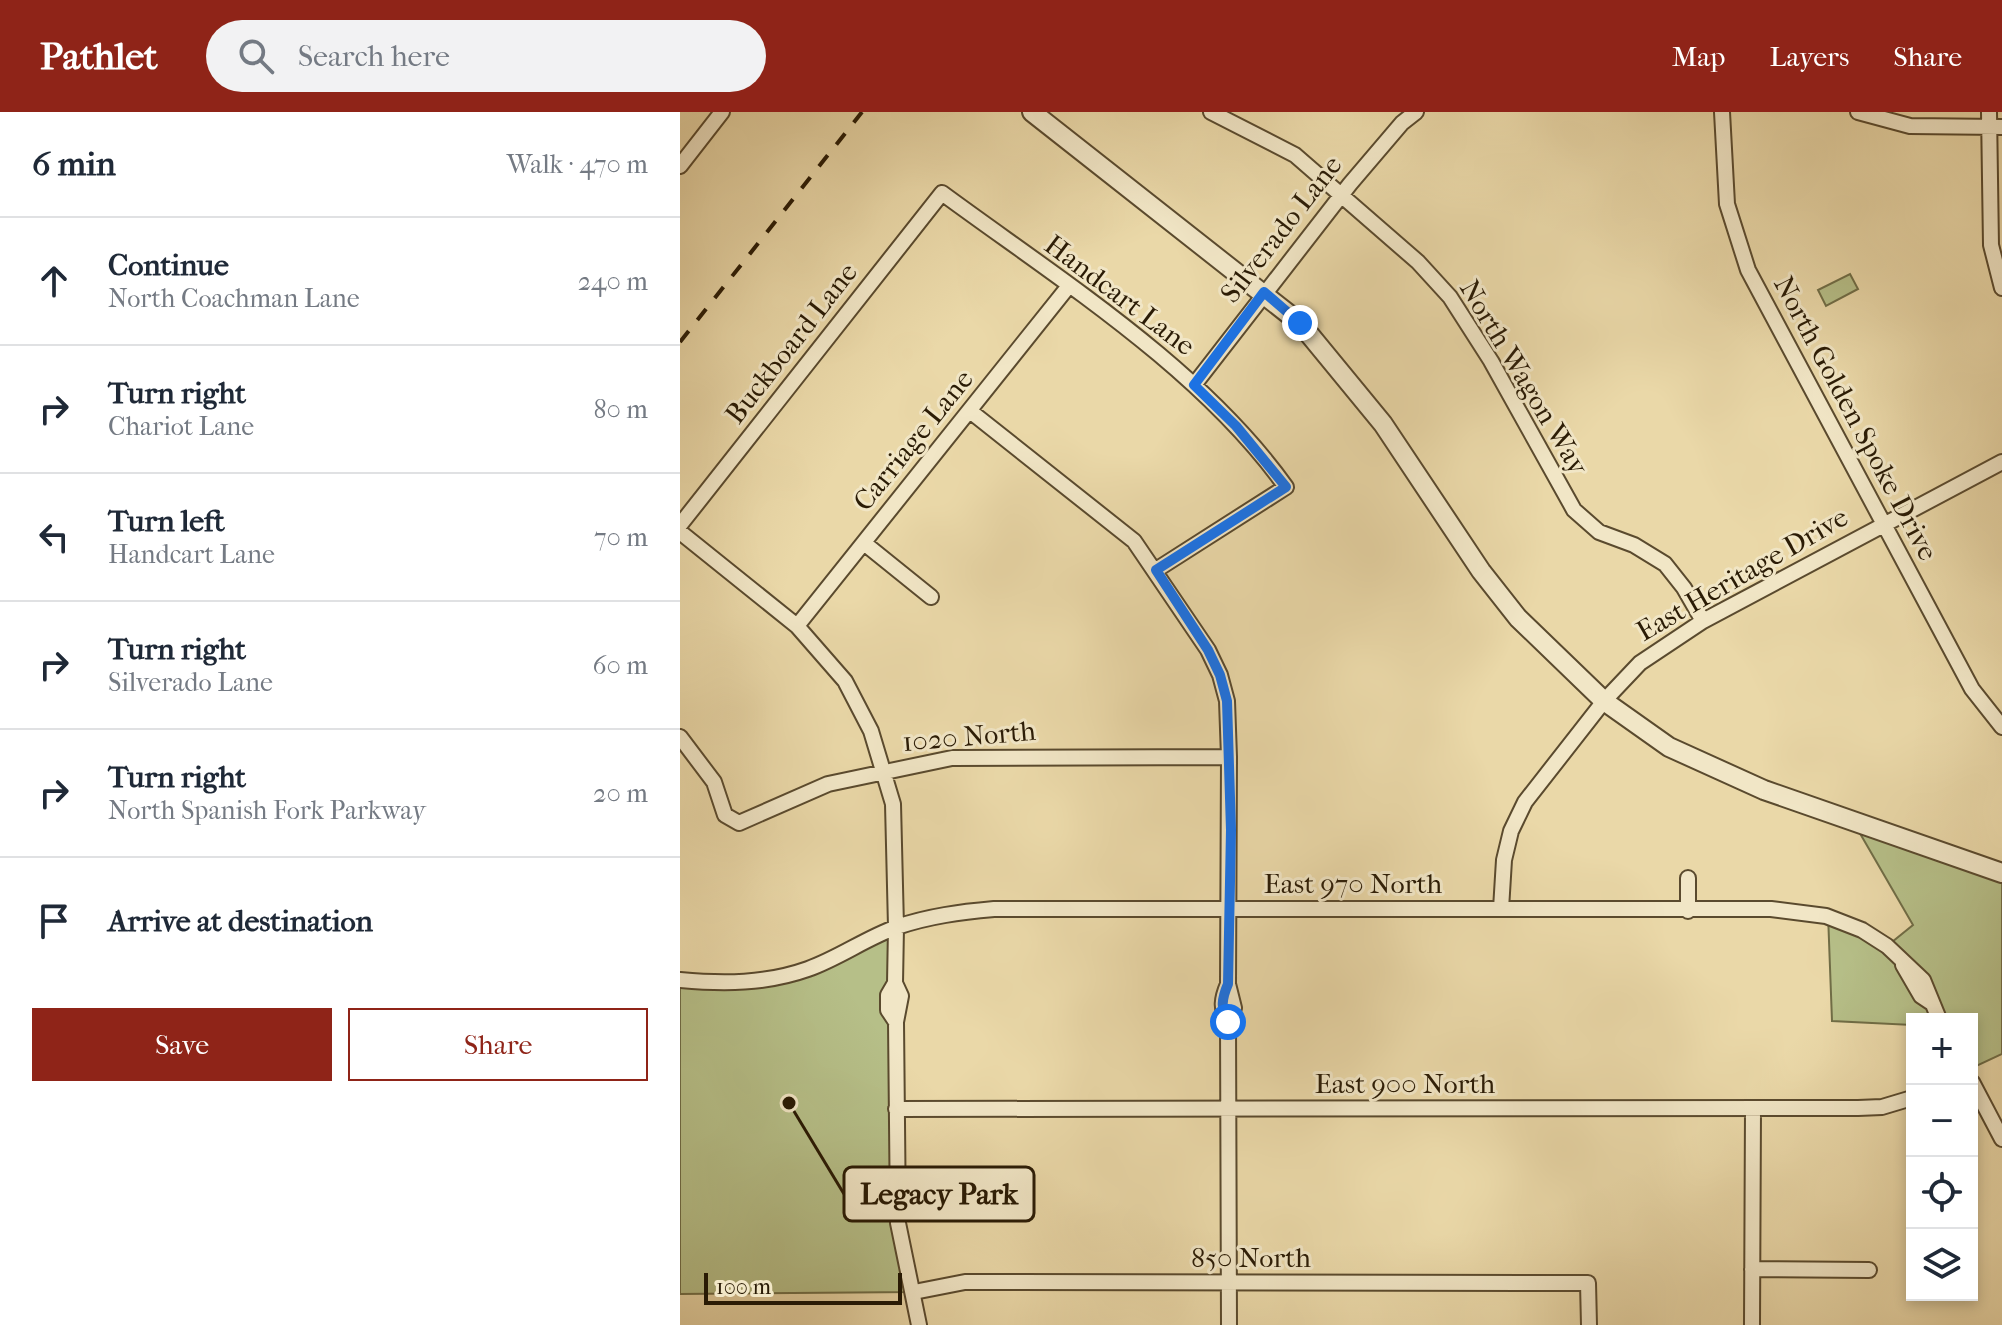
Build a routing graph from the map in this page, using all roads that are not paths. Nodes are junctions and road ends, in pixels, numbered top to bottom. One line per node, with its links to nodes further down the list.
1 (722, 112): 8 (street)
2 (1032, 112): 13 (street)
3 (1211, 112): 10 (street, North Wagon Way)
4 (1416, 112): 10 (street, Silverado Lane)
5 (1722, 112): 17 (street, North Golden Spoke Drive)
6 (1858, 112): 7 (street)
7 (1994, 122): 12 (street)
8 (680, 166)
9 (942, 193): 11 (street, Handcart Lane); 18 (street, Buckboard Lane)
10 (1342, 195): 13 (street, Silverado Lane); 23 (street, North Wagon Way)
11 (1068, 287): 14 (street, Handcart Lane); 15 (street, Carriage Lane)
12 (2002, 288)
13 (1264, 292): 14 (street, Silverado Lane); 25 (street)
14 (1194, 385): 21 (street, Handcart Lane)
15 (970, 411): 20 (street, Carriage Lane); 21 (street)
16 (2002, 462): 17 (street, East Heritage Drive)
17 (1883, 524): 23 (street, East Heritage Drive); 26 (street, North Golden Spoke Drive)
18 (680, 525)
19 (680, 532): 24 (street)
20 (864, 543): 22 (street); 24 (street, Carriage Lane)
21 (1156, 570): 28 (street)
22 (931, 597)
23 (1703, 621): 25 (street, East Heritage Drive)
24 (797, 626): 29 (street)
25 (1604, 701): 30 (street); 33 (street, East Heritage Drive)
26 (2002, 727)
27 (680, 737): 29 (street, 1020 North)
28 (1229, 757): 29 (street, 1020 North); 32 (street)
29 (884, 770): 35 (street)
30 (2002, 873)
31 (1688, 878): 34 (street)
32 (1227, 909): 33 (street, East 970 North); 35 (street, East 970 North); 41 (street)
33 (1501, 909): 34 (street, East 970 North)
34 (1688, 911): 37 (street, East 970 North)
35 (896, 927): 36 (street, East 970 North); 40 (street)
36 (680, 980)
37 (1936, 1013)
38 (1974, 1085): 43 (street)
39 (1906, 1100): 42 (street, East 900 North)
40 (896, 1109): 41 (street, East 900 North); 47 (street)
41 (1229, 1109): 42 (street, East 900 North); 46 (street)
42 (1753, 1109): 44 (street)
43 (2002, 1139)
44 (1752, 1269): 45 (street); 51 (street)
45 (1869, 1270)
46 (1229, 1283): 47 (street, 850 North); 49 (street); 50 (street, 850 North)
47 (914, 1292): 48 (street)
48 (919, 1325)
49 (1229, 1325)
50 (1589, 1325)
51 (1752, 1325)

